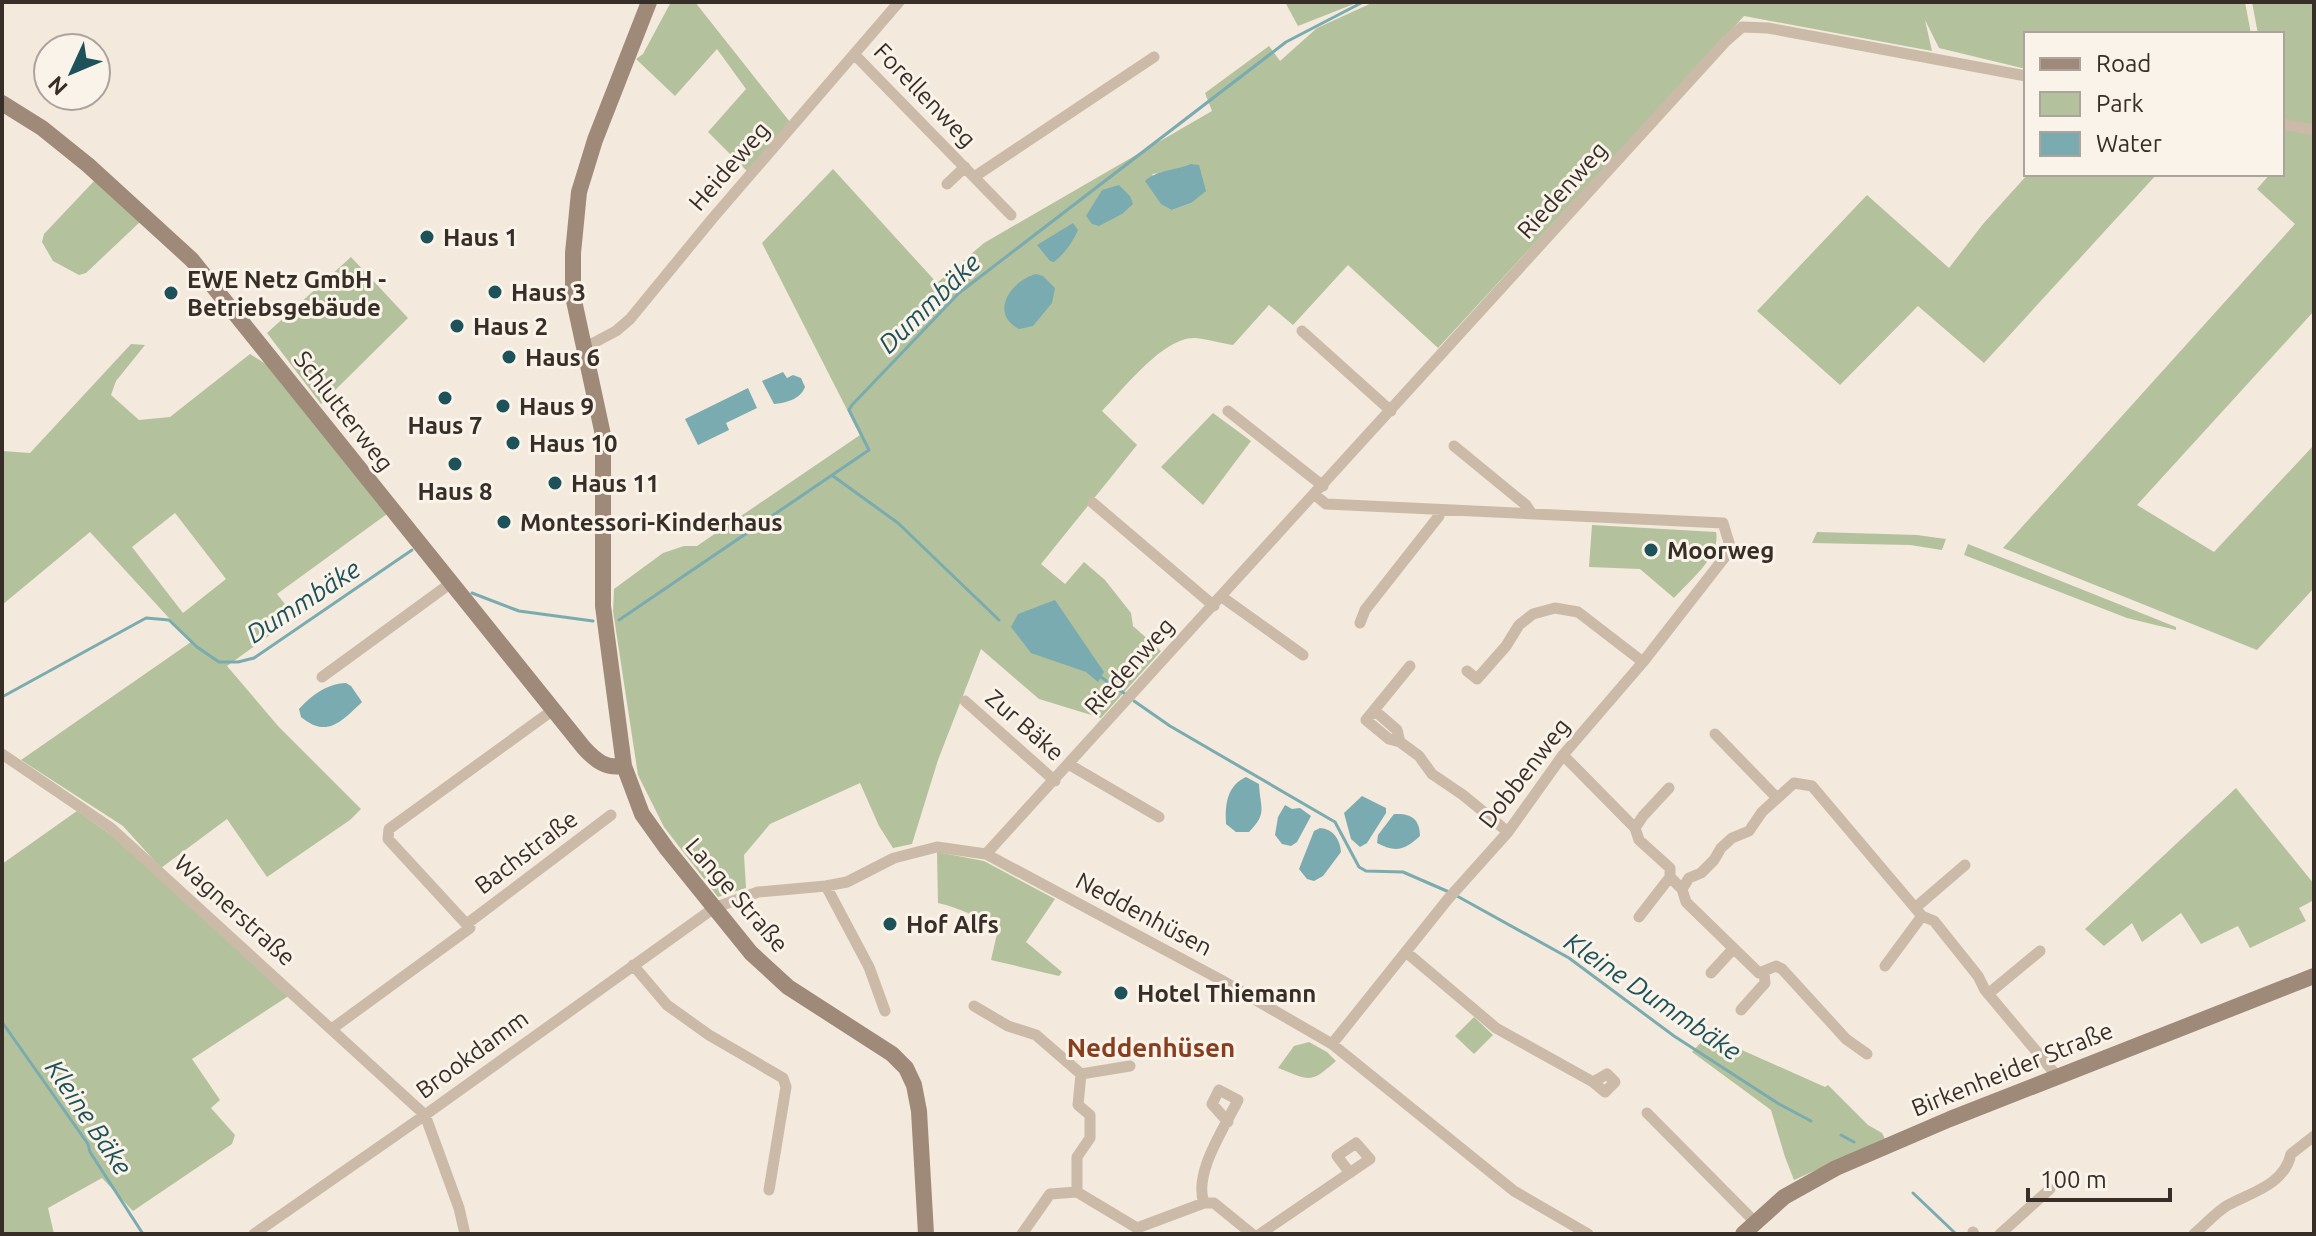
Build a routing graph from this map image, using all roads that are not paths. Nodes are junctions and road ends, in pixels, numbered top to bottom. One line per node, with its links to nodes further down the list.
1 (649, 2): 14 (street, Lange Straße)
2 (899, 2): 3 (street, Heideweg)
3 (854, 54): 9 (street, Forellenweg); 14 (street, Heideweg)
4 (1154, 57): 10 (street)
5 (2024, 76): 16 (street, Riedenweg)
6 (2, 103): 22 (street, Schlutterweg)
7 (2284, 124): 8 (street)
8 (2314, 130)
9 (965, 167): 10 (street, Forellenweg); 11 (street, Forellenweg)
10 (974, 177): 12 (street, Forellenweg)
11 (947, 184)
12 (1011, 215)
13 (1302, 331): 16 (street)
14 (584, 348): 36 (street, Lange Straße)
15 (1228, 411): 18 (street)
16 (1391, 411): 18 (street, Riedenweg)
17 (1454, 446): 21 (street)
18 (1319, 490): 20 (street); 23 (street, Riedenweg)
19 (1093, 503): 23 (street)
20 (1439, 510): 21 (street); 24 (street)
21 (1532, 514): 26 (street, Dobbenweg)
22 (451, 583): 29 (street); 31 (street, Schlutterweg)
23 (1218, 602): 25 (street); 35 (street, Riedenweg)
24 (1360, 623)
25 (1303, 655)
26 (1643, 662): 28 (street); 34 (street, Dobbenweg)
27 (1410, 666): 43 (street)
28 (1467, 671)
29 (322, 677)
30 (965, 701): 37 (street, Zur Bäke)
31 (553, 710): 36 (street, Schlutterweg); 52 (street)
32 (1715, 734): 39 (street)
33 (2, 754): 65 (street, Wagnerstraße)
34 (1563, 755): 42 (street); 43 (street, Dobbenweg)
35 (1070, 765): 37 (street, Riedenweg); 41 (street)
36 (624, 766): 49 (street, Lange Straße)
37 (1055, 781): 44 (street, Riedenweg)
38 (1669, 788): 42 (street)
39 (1777, 798): 48 (street); 50 (street)
40 (611, 815): 52 (street, Bachstraße)
41 (1159, 817)
42 (1635, 828): 46 (street)
43 (1508, 832): 55 (street, Dobbenweg)
44 (986, 854): 47 (street, Neddenhüsen); 66 (street, Neddenhüsen)
45 (1965, 865): 50 (street)
46 (1670, 877): 48 (street); 51 (street)
47 (826, 886): 49 (street, Neddenhüsen); 64 (street)
48 (1682, 889): 53 (street)
49 (714, 908): 56 (street, Brookdamm); 84 (street, Lange Straße)
50 (1919, 912): 57 (street); 61 (street)
51 (1639, 917)
52 (468, 923): 65 (street, Bachstraße)
53 (1733, 949): 58 (street); 59 (street)
54 (2040, 951): 61 (street)
55 (1406, 952): 66 (street, Dobbenweg); 71 (street)
56 (633, 965): 73 (street, Brookdamm); 78 (street)
57 (1885, 966)
58 (1764, 972): 63 (street); 67 (street)
59 (1711, 973)
60 (2314, 976): 70 (street, Birkenheider Straße)
61 (1988, 994): 70 (street)
62 (974, 1006): 69 (street)
63 (1741, 1010)
64 (885, 1011)
65 (333, 1028): 73 (street, Wagnerstraße)
66 (1332, 1044): 88 (street, Neddenhüsen)
67 (1867, 1054)
68 (1130, 1066): 69 (street)
69 (1081, 1074): 79 (street)
70 (2057, 1076): 81 (street, Birkenheider Straße)
71 (1593, 1082)
72 (1647, 1113): 81 (street)
73 (425, 1115): 82 (street, Brookdamm); 83 (street)
74 (1228, 1122): 80 (street)
75 (2314, 1136): 90 (street)
76 (1350, 1173): 87 (street)
77 (2050, 1189): 89 (street)
78 (769, 1190)
79 (1077, 1192): 80 (street); 85 (street)
80 (1204, 1203): 86 (street)
81 (1749, 1228)
82 (254, 1234)
83 (465, 1234)
84 (926, 1234)
85 (1022, 1234)
86 (1252, 1234)
87 (1260, 1234)
88 (1588, 1234)
89 (2000, 1234)
90 (2194, 1234)

